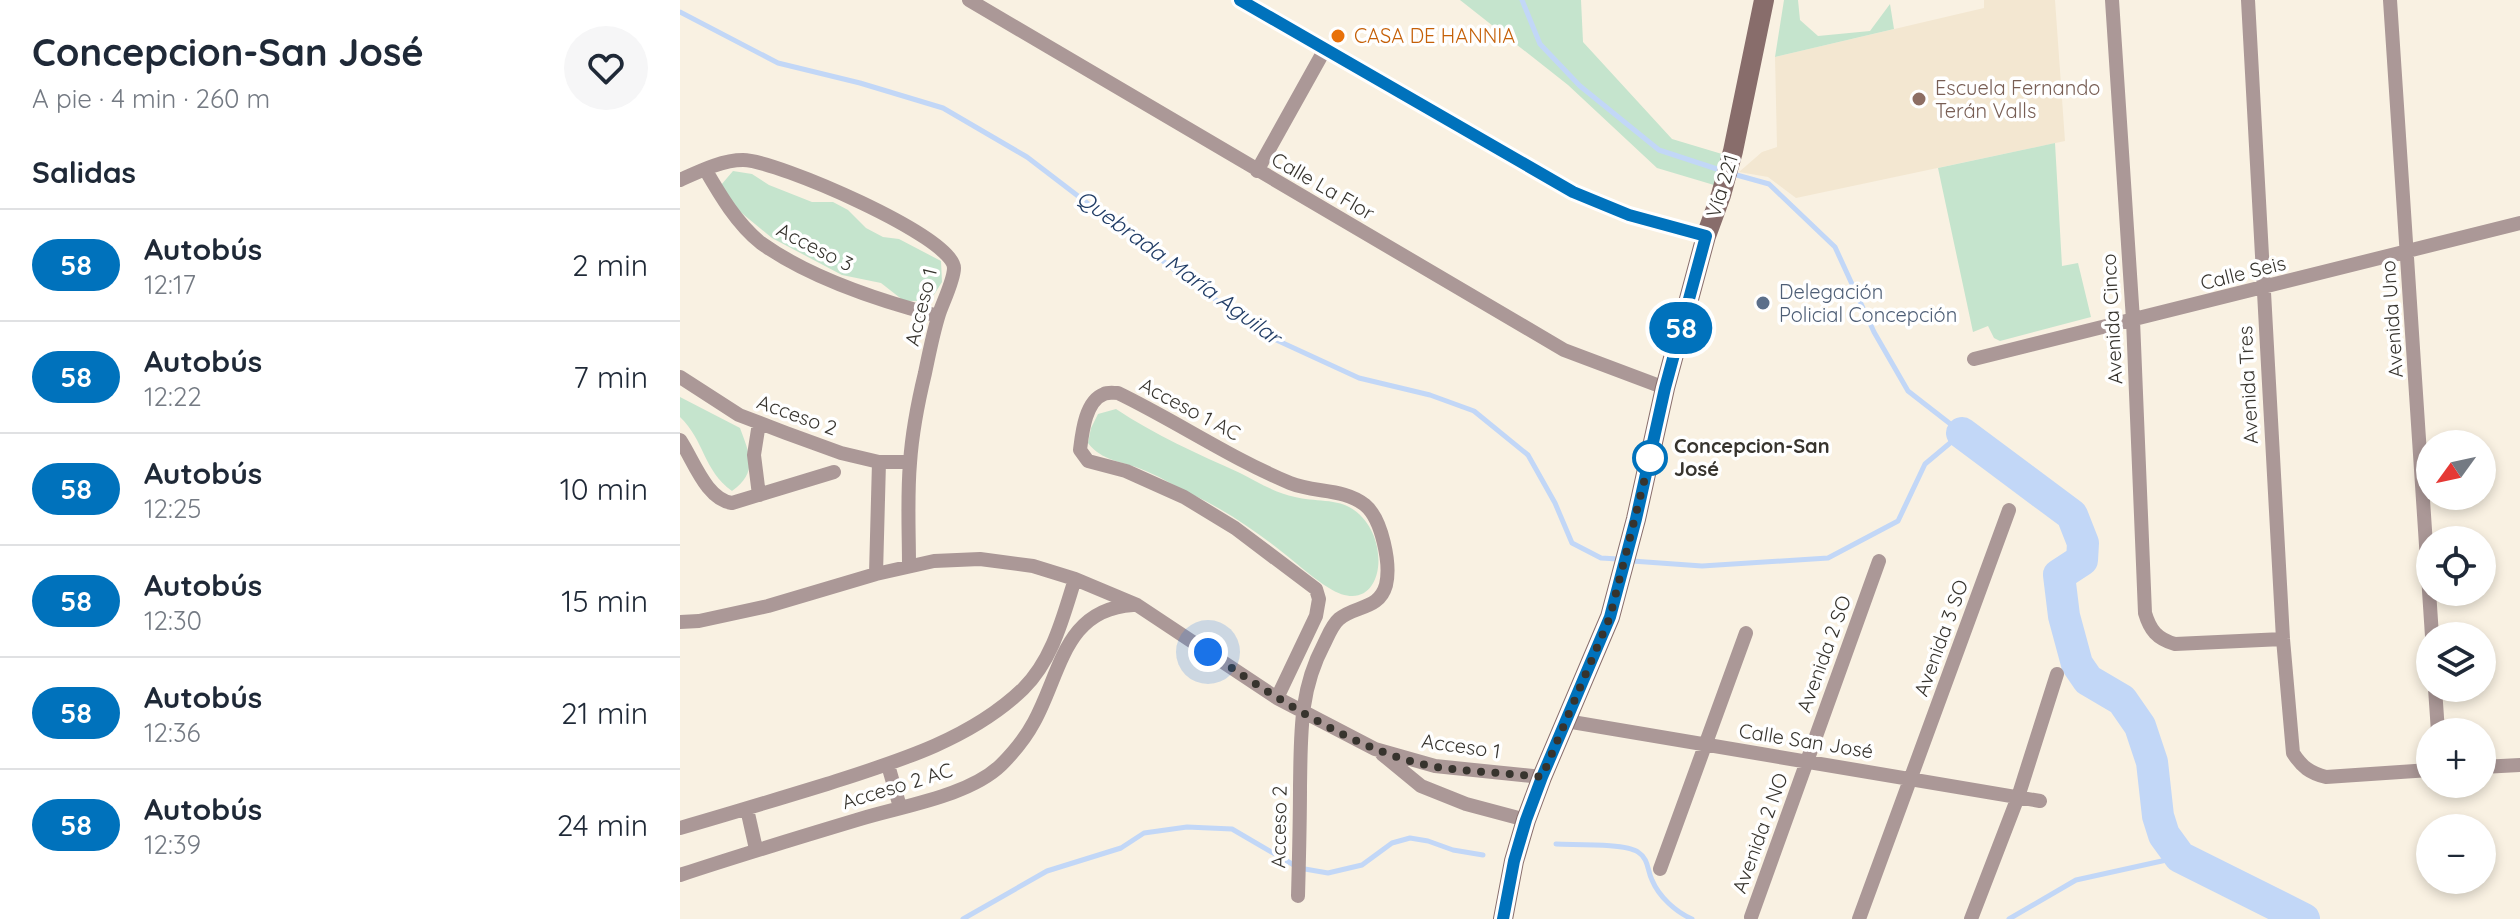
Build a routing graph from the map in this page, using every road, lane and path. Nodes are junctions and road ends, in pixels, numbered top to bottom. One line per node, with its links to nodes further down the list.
1 (969, 0): 9 (street, Calle La Flor)
2 (1240, 0): 7 (street)
3 (1764, 0): 12 (main road, Vía 221)
4 (2112, 0): 16 (street, Avenida Cinco)
5 (2248, 0): 14 (street, Avenida Tres)
6 (2390, 0): 13 (street, Avenida Uno)
7 (1325, 49): 9 (street); 12 (street)
8 (705, 169): 10 (street, Acceso 1); 15 (street, Acceso 3); 15 (street, Acceso 1)
9 (1257, 171): 19 (street, Calle La Flor)
10 (680, 180)
11 (2520, 223): 13 (street, Calle Seis)
12 (1706, 236): 19 (main road, Vía 221)
13 (2408, 251): 14 (street, Calle Seis); 33 (street, Avenida Uno)
14 (2263, 289): 16 (street, Calle Seis); 35 (street, Avenida Tres)
15 (938, 316): 23 (street, Acceso 1)
16 (2133, 320): 17 (street, Calle Seis); 35 (street, Avenida Cinco)
17 (1974, 359)
18 (680, 377): 20 (street, Acceso 2)
19 (1665, 388): 41 (main road, Vía 221)
20 (759, 423): 22 (street, Acceso 2); 25 (street)
21 (680, 440): 25 (street)
22 (879, 462): 23 (street, Acceso 2); 29 (street)
23 (910, 462): 28 (street, Acceso 1)
24 (834, 472): 25 (street)
25 (759, 495)
26 (2009, 510): 50 (street, Avenida 3 SO)
27 (1879, 561): 44 (street, Avenida 2 SO)
28 (909, 566): 29 (street, Acceso 1); 30 (street, Acceso 1)
29 (876, 574): 32 (street, Acceso 1)
30 (1075, 579): 31 (street, Acceso 1); 37 (street, Acceso 2 AC)
31 (1137, 605): 38 (street, Acceso 1); 39 (street, Acceso 2 AC)
32 (680, 622)
33 (2431, 622)
34 (1746, 633): 42 (street)
35 (2283, 639): 48 (street, Avenida Tres)
36 (2057, 674): 51 (street)
37 (1025, 687): 39 (street); 45 (street, Acceso 2 AC)
38 (1277, 698): 40 (street, Acceso 1); 40 (street, Acceso 1 AC)
39 (1044, 700): 53 (street, Acceso 2 AC)
40 (1301, 711): 43 (street, Acceso 1); 60 (street, Acceso 2)
41 (1566, 721): 42 (street, Calle San José); 49 (main road, Vía 221)
42 (1705, 745): 44 (street, Calle San José); 58 (street)
43 (1375, 749): 49 (street, Acceso 1); 55 (street, Acceso 1)
44 (1807, 762): 50 (street, Calle San José); 61 (street, Avenida 2 NO)
45 (888, 765): 53 (street); 54 (street, Acceso 2 AC)
46 (2520, 765): 47 (street)
47 (2496, 766)
48 (2416, 771)
49 (1542, 777): 55 (main road, Vía 221)
50 (1910, 779): 51 (street, Calle San José); 63 (street, Avenida 3 SO)
51 (2018, 797): 52 (street, Calle San José); 64 (street)
52 (2040, 801)
53 (900, 807): 57 (street, Acceso 2 AC)
54 (747, 809): 56 (street, Acceso 2 AC); 57 (street)
55 (1526, 820): 62 (main road, Vía 221)
56 (680, 828)
57 (756, 849): 59 (street, Acceso 2 AC)
58 (1660, 869)
59 (680, 875)
60 (1298, 896)
61 (1751, 917)
62 (1503, 919)
63 (1859, 919)
64 (1971, 919)

